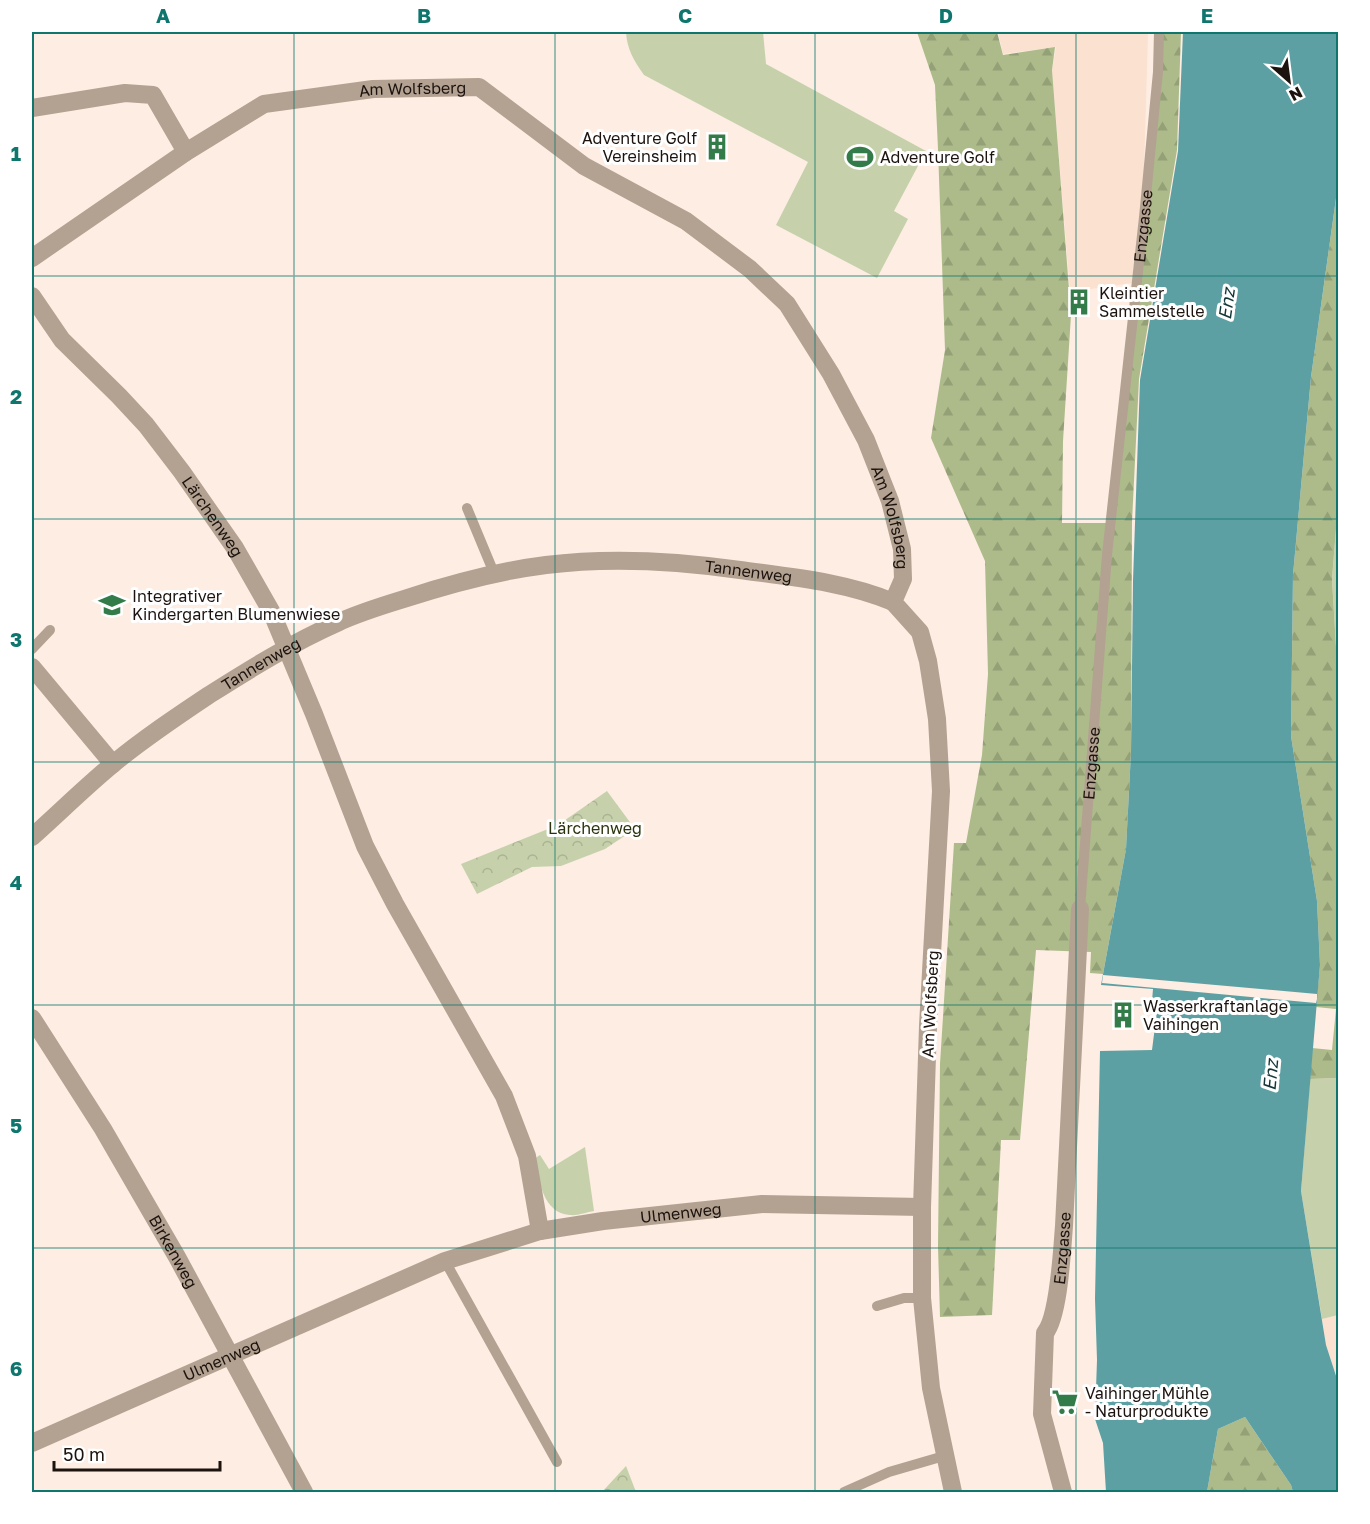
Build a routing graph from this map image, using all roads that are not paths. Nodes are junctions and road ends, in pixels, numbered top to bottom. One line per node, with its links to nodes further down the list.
1 (1159, 32): 15 (lane, Enzgasse)
2 (32, 108): 3 (street)
3 (186, 152): 4 (street, Am Wolfsberg); 8 (street, Am Wolfsberg)
4 (32, 258)
5 (32, 296): 10 (street, Lärchenweg)
6 (467, 508): 7 (lane)
7 (494, 573): 8 (street, Tannenweg); 10 (street, Tannenweg)
8 (893, 602): 17 (street, Am Wolfsberg)
9 (50, 630): 11 (lane)
10 (287, 648): 13 (street, Tannenweg); 18 (street, Lärchenweg)
11 (32, 649)
12 (32, 667): 13 (street)
13 (113, 764): 14 (street, Tannenweg)
14 (32, 837)
15 (1080, 909): 29 (street, Enzgasse)
16 (32, 1018): 22 (street, Birkenweg)
17 (922, 1207): 18 (street, Ulmenweg); 20 (street, Am Wolfsberg)
18 (540, 1231): 19 (street, Ulmenweg)
19 (445, 1261): 22 (street, Ulmenweg); 25 (lane)
20 (922, 1298): 21 (lane); 24 (street, Am Wolfsberg)
21 (877, 1306)
22 (229, 1354): 23 (street, Ulmenweg); 26 (street, Birkenweg)
23 (32, 1443)
24 (944, 1456): 27 (lane); 28 (street, Am Wolfsberg)
25 (557, 1462)
26 (304, 1492)
27 (844, 1492)
28 (953, 1492)
29 (1063, 1492)

